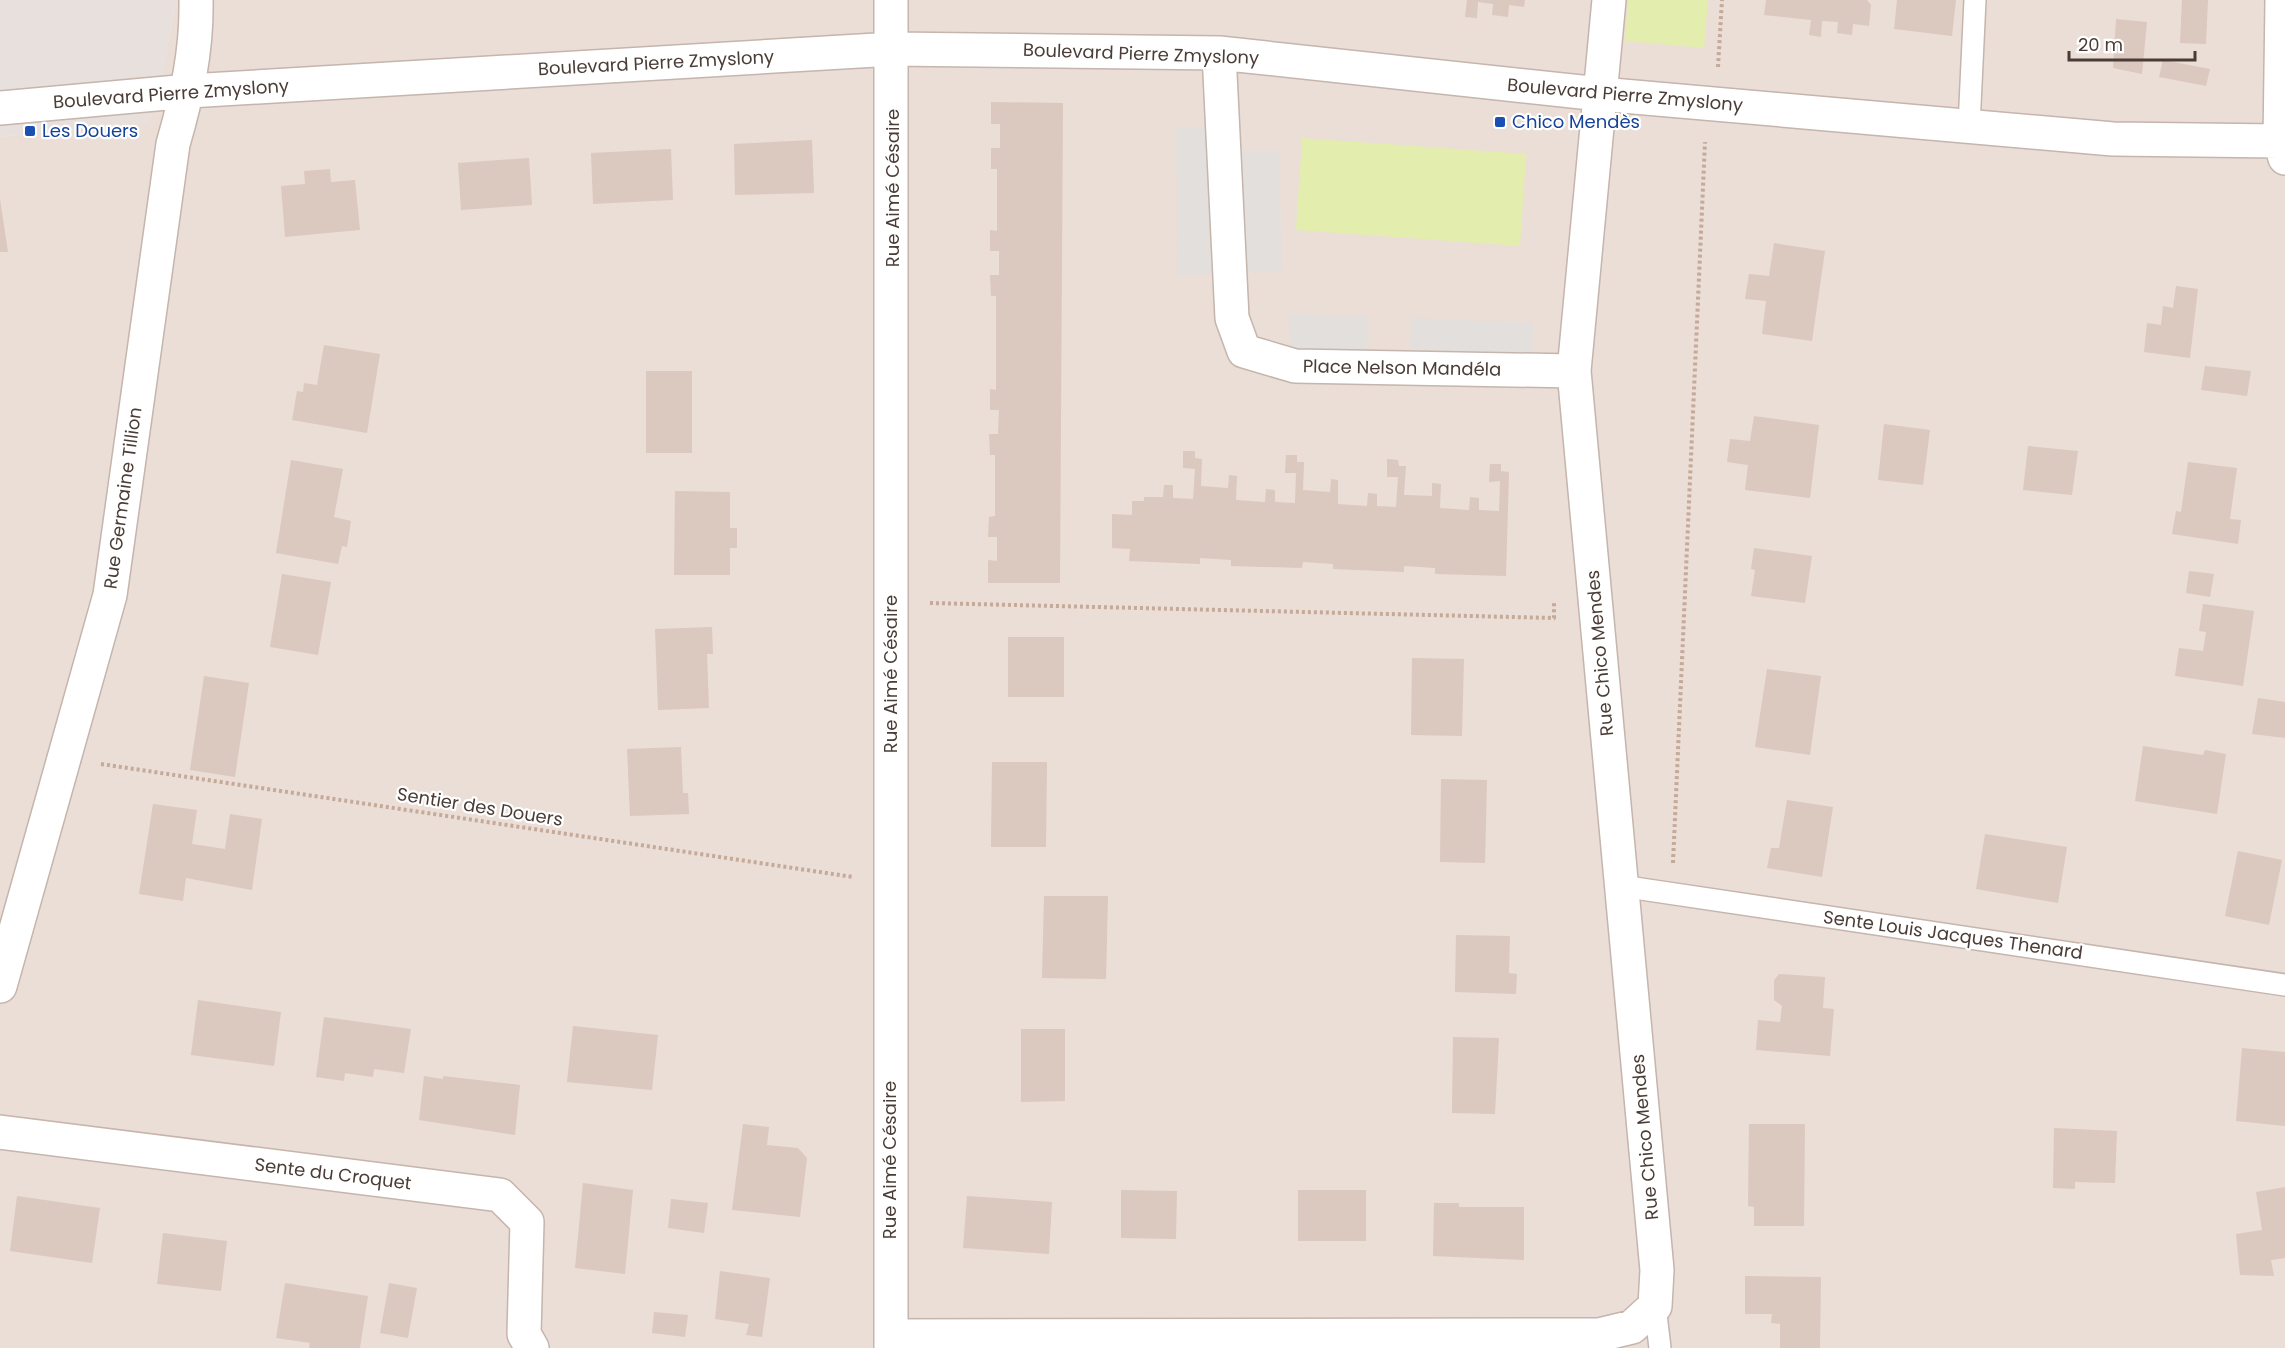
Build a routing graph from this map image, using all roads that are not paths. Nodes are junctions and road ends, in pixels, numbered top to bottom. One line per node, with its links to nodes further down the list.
1 (196, 0): 8 (street, Rue Germaine Tillion)
2 (891, 0): 6 (street, Rue Aimé Césaire)
3 (1609, 0): 9 (street, Rue Chico Mendes)
4 (1974, 0): 11 (lane)
5 (2282, 0): 12 (street)
6 (893, 49): 7 (street, Boulevard Pierre Zmyslony); 8 (street, Boulevard Pierre Zmyslony); 19 (street, Rue Aimé Césaire)
7 (1219, 53): 9 (street, Boulevard Pierre Zmyslony); 13 (street, Place Nelson Mandéla)
8 (189, 91): 10 (street, Boulevard Pierre Zmyslony); 16 (street, Rue Germaine Tillion)
9 (1600, 94): 11 (street, Boulevard Pierre Zmyslony); 13 (street, Rue Chico Mendes)
10 (0, 108)
11 (1970, 126): 12 (street, Boulevard Pierre Zmyslony)
12 (2283, 149)
13 (1574, 371): 14 (street, Rue Chico Mendes)
14 (1621, 886): 15 (lane, Sente Louis Jacques Thenard); 18 (street, Rue Chico Mendes)
15 (2285, 985)
16 (0, 986)
17 (0, 1132): 20 (street, Sente du Croquet)
18 (1655, 1306): 19 (street); 21 (lane, Rue Chico Mendes)
19 (892, 1342)
20 (532, 1348)
21 (1660, 1348)

